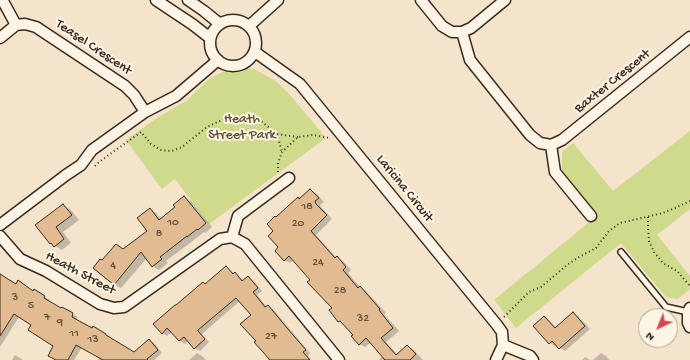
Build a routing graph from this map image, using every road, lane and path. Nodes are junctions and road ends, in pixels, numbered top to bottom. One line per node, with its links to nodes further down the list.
1 (1, 0): 8 (street)
2 (156, 0): 13 (street)
3 (188, 0): 7 (street)
4 (278, 0): 9 (street)
5 (421, 0): 10 (street)
6 (506, 0): 10 (street)
7 (220, 24): 9 (street); 13 (street)
8 (16, 25): 12 (street); 16 (street, Teasel Crescent)
9 (249, 26): 14 (street)
10 (462, 32): 20 (street)
11 (690, 37): 20 (street, Baxter Crescent)
12 (0, 38)
13 (210, 38): 15 (street)
14 (255, 52): 15 (street); 33 (street, Laricina Circuit)
15 (218, 60): 16 (street)
16 (145, 112): 22 (street)
17 (277, 134): 18 (path); 21 (path); 22 (path)
18 (298, 137): 19 (path); 21 (path)
19 (335, 140)
20 (551, 145): 25 (street)
21 (282, 152): 23 (path)
22 (81, 166): 27 (street)
23 (286, 180): 29 (street)
24 (690, 201): 26 (path)
25 (591, 216)
26 (648, 216): 31 (path); 33 (path)
27 (0, 225)
28 (0, 236): 29 (street, Heath Street)
29 (232, 237): 36 (street)
30 (620, 252): 32 (lane)
31 (690, 286)
32 (689, 310): 34 (street)
33 (497, 325): 35 (street, Laricina Circuit)
34 (690, 327)
35 (503, 345): 37 (street); 38 (street)
36 (339, 360)
37 (496, 360)
38 (534, 360)

